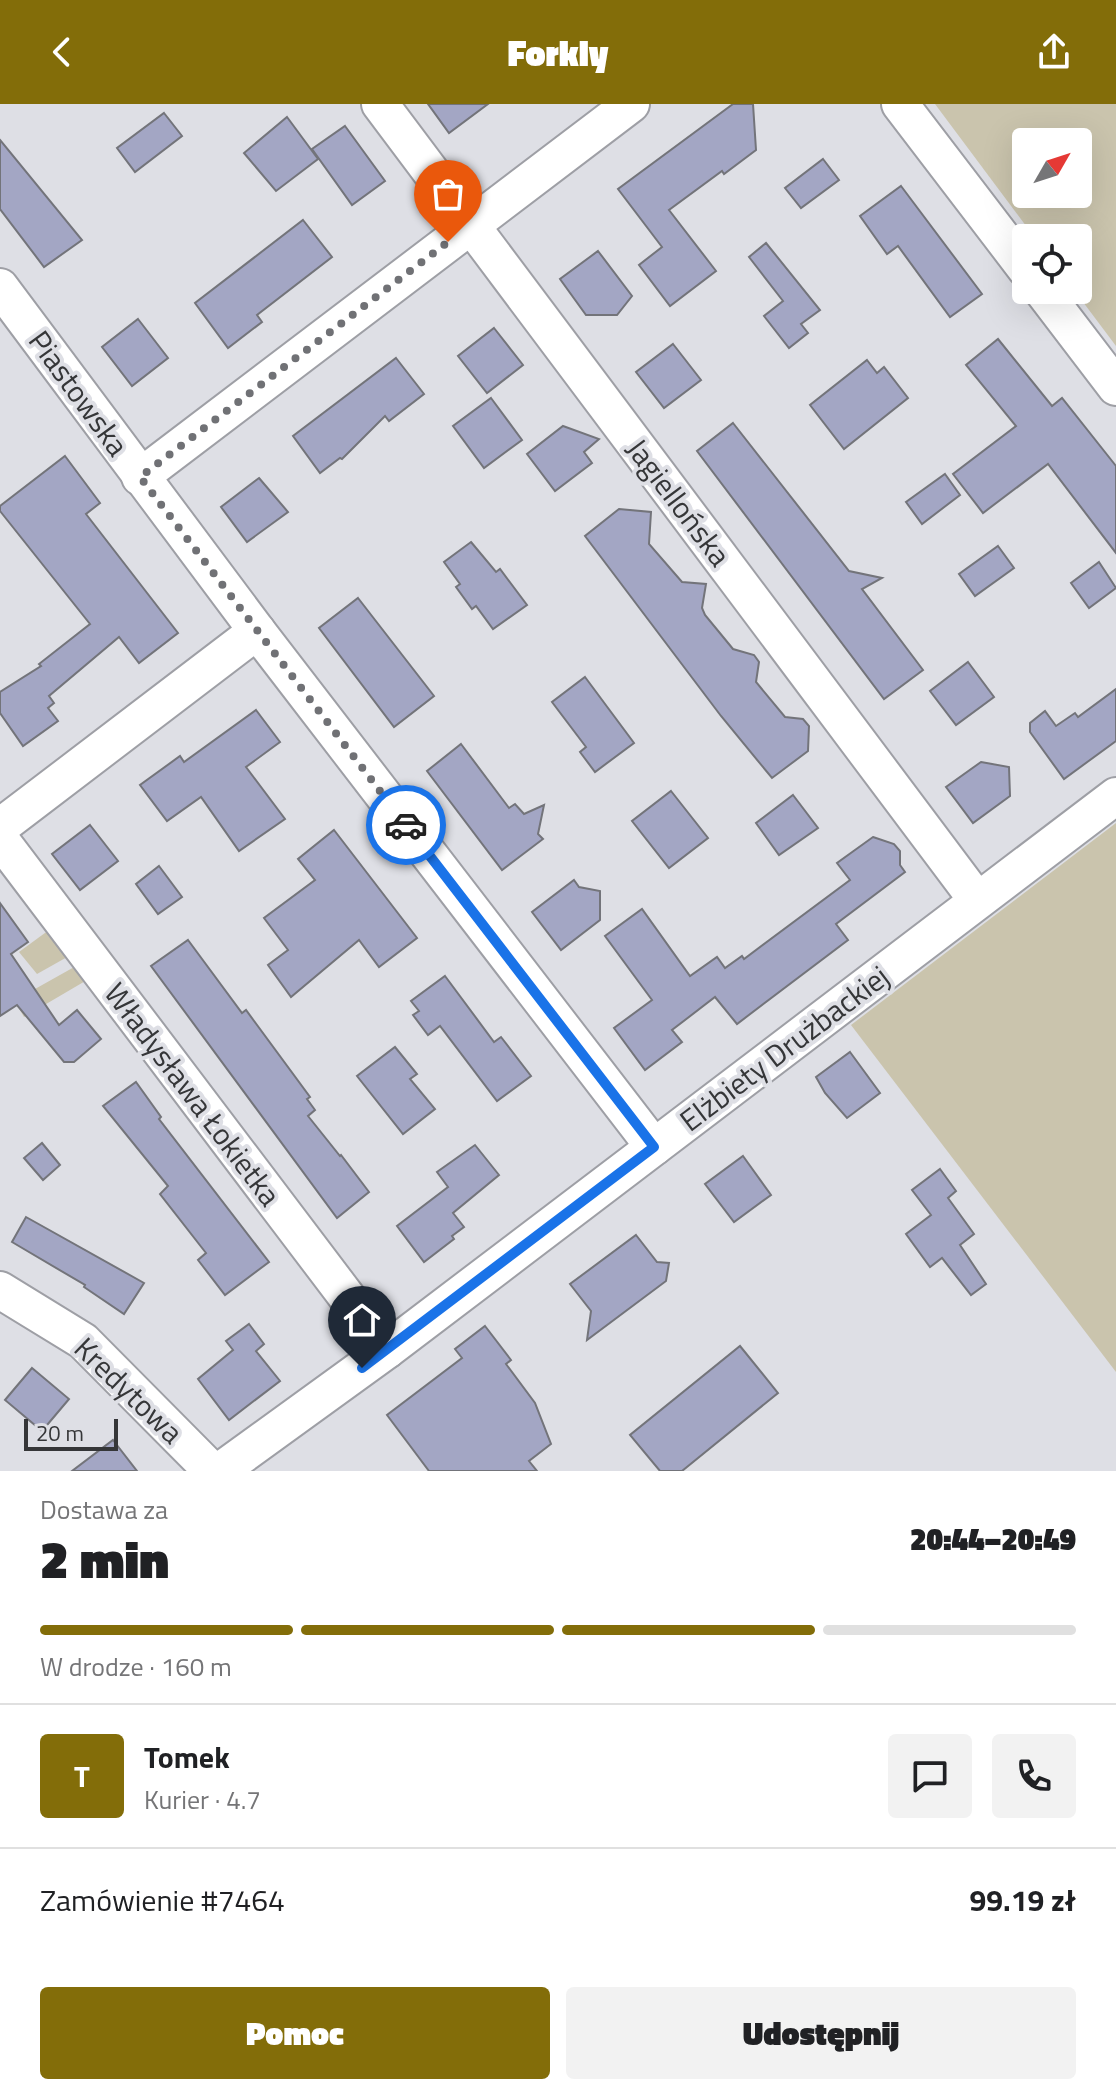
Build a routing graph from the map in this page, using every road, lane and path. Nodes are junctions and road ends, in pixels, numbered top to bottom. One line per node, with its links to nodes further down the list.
1 (380, 104): 4 (street, Jagiellońska)
2 (631, 104): 4 (street)
3 (900, 104): 5 (street)
4 (472, 224): 9 (street); 14 (street, Jagiellońska)
5 (1012, 251)
6 (1053, 304): 8 (street)
7 (7, 310): 9 (street, Piastowska)
8 (1116, 387)
9 (140, 477): 10 (street, Piastowska)
10 (257, 631): 12 (street); 15 (street, Piastowska)
11 (1116, 796): 14 (street, Elżbiety Drużbackiej)
12 (0, 827)
13 (0, 839): 17 (street, Władysława Łokietka)
14 (977, 900): 15 (street, Elżbiety Drużbackiej)
15 (654, 1147): 17 (street, Elżbiety Drużbackiej)
16 (0, 1290): 18 (street, Kredytowa)
17 (387, 1350): 19 (street, Elżbiety Drużbackiej)
18 (212, 1471)
19 (220, 1471)

